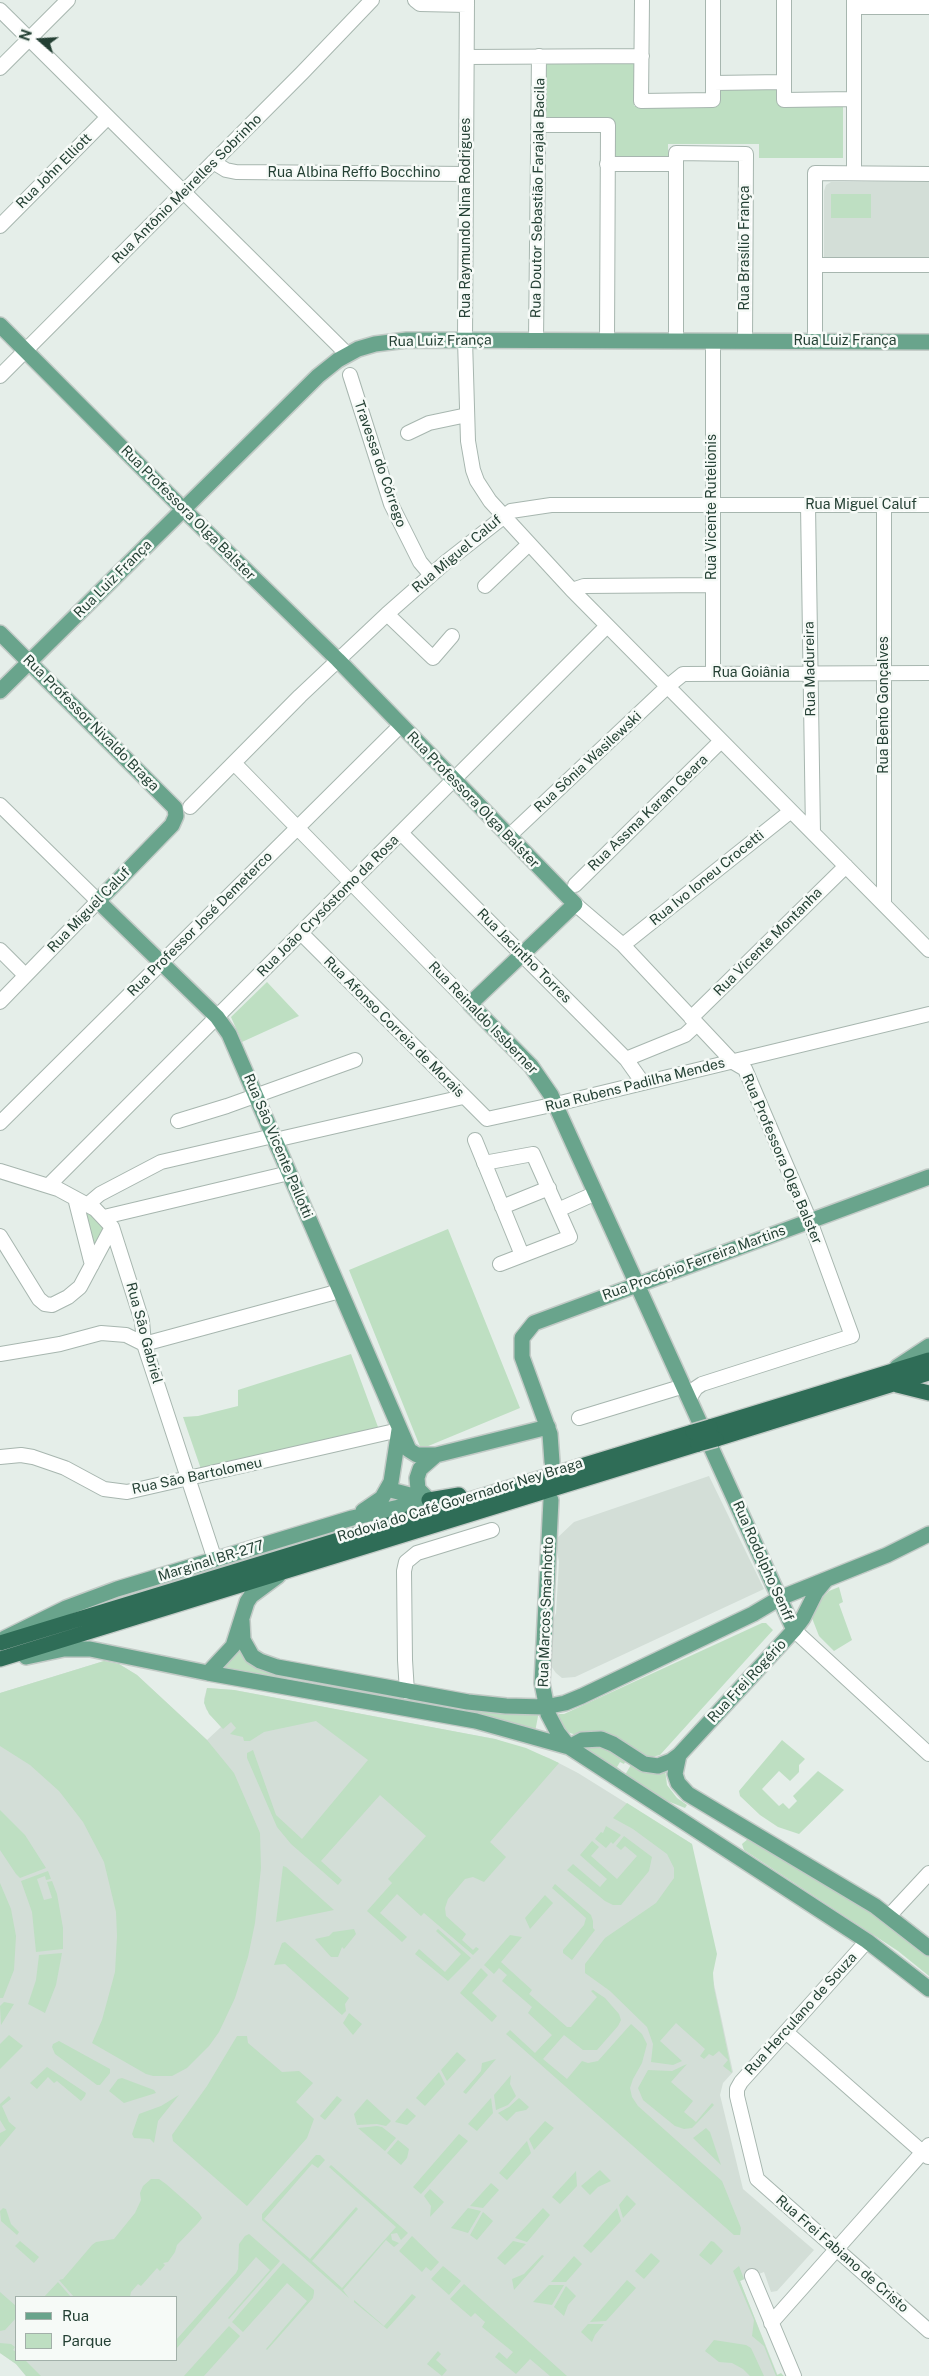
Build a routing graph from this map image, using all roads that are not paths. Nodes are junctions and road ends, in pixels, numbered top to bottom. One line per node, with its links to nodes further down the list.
1 (68, 0): 11 (street)
2 (372, 0): 21 (street, Rua Antônio Meirelles Sobrinho)
3 (415, 0): 7 (street)
4 (642, 0): 13 (street)
5 (713, 0): 17 (street)
6 (784, 0): 16 (street)
7 (467, 3): 14 (street, Rua Raymundo Nina Rodrigues)
8 (854, 4): 9 (street); 18 (street)
9 (929, 8)
10 (0, 10): 11 (street)
11 (29, 39): 15 (street); 19 (street)
12 (539, 56): 13 (street); 14 (street); 20 (street, Rua Doutor Sebastião Farajala Bacila)
13 (642, 56): 17 (street)
14 (466, 57): 27 (street, Rua Raymundo Nina Rodrigues)
15 (0, 68)
16 (784, 82): 17 (street); 18 (street)
17 (713, 83)
18 (854, 99): 26 (street)
19 (108, 117): 29 (street); 30 (street, Rua John Elliott)
20 (538, 125): 24 (street); 35 (street, Rua Doutor Sebastião Farajala Bacila)
21 (224, 151): 23 (street, Rua Antônio Meirelles Sobrinho); 25 (street)
22 (676, 159): 24 (street); 37 (street); 39 (street, Rua Brasílio França)
23 (213, 162): 25 (street, Rua Albina Reffo Bocchino); 29 (street, Rua Antônio Meirelles Sobrinho)
24 (608, 164): 36 (street)
25 (242, 172): 27 (street, Rua Albina Reffo Bocchino)
26 (854, 173): 28 (street); 31 (street)
27 (466, 174): 34 (street, Rua Raymundo Nina Rodrigues)
28 (929, 174)
29 (184, 192): 42 (street, Rua Antônio Meirelles Sobrinho); 43 (street)
30 (0, 226)
31 (815, 265): 32 (street); 40 (street)
32 (929, 265)
33 (0, 325): 42 (main road, Rua Professora Olga Balster)
34 (465, 340): 35 (main road, Rua Luiz França); 43 (main road, Rua Luiz França); 46 (street, Rua Raymundo Nina Rodrigues)
35 (536, 340): 36 (main road, Rua Luiz França)
36 (607, 340): 37 (main road, Rua Luiz França)
37 (676, 341): 38 (main road, Rua Luiz França)
38 (713, 341): 39 (main road, Rua Luiz França); 48 (street, Rua Vicente Rutelionis)
39 (745, 341): 40 (main road, Rua Luiz França)
40 (815, 341): 41 (main road, Rua Luiz França)
41 (929, 342)
42 (26, 350): 45 (street, Rua Antônio Meirelles Sobrinho); 52 (main road, Rua Professora Olga Balster)
43 (347, 354): 52 (main road, Rua Luiz França)
44 (350, 375): 55 (street, Travessa do Córrego)
45 (0, 376)
46 (467, 415): 47 (street); 53 (street, Rua Raymundo Nina Rodrigues)
47 (408, 433)
48 (712, 505): 49 (street, Rua Miguel Caluf); 53 (street, Rua Miguel Caluf); 56 (street, Rua Vicente Rutelionis)
49 (808, 505): 50 (street, Rua Miguel Caluf); 66 (street, Rua Madureira)
50 (884, 505): 51 (street, Rua Miguel Caluf); 67 (street, Rua Bento Gonçalves)
51 (929, 505)
52 (183, 510): 63 (main road, Rua Professora Olga Balster); 64 (main road, Rua Luiz França)
53 (503, 515): 54 (street, Rua Raymundo Nina Rodrigues); 55 (street, Rua Miguel Caluf)
54 (530, 544): 57 (street); 58 (street, Rua Raymundo Nina Rodrigues)
55 (431, 574): 59 (street, Rua Miguel Caluf)
56 (712, 585): 58 (street); 65 (street, Rua Vicente Rutelionis)
57 (485, 586)
58 (572, 590): 60 (street, Rua Raymundo Nina Rodrigues)
59 (387, 614): 62 (street); 63 (street, Rua Miguel Caluf)
60 (607, 626): 69 (street, Rua Raymundo Nina Rodrigues); 74 (street, Rua João Crysóstomo da Rosa)
61 (0, 632): 64 (main road, Rua Professor Nivaldo Braga)
62 (452, 636)
63 (338, 660): 71 (main road, Rua Professora Olga Balster); 73 (street, Rua Miguel Caluf)
64 (30, 662): 70 (main road, Rua Luiz França); 78 (main road, Rua Professor Nivaldo Braga)
65 (713, 673): 66 (street, Rua Goiânia); 69 (street, Rua Goiânia)
66 (809, 673): 67 (street, Rua Goiânia); 81 (street, Rua Madureira)
67 (884, 673): 68 (street, Rua Goiânia); 88 (street, Rua Bento Gonçalves)
68 (929, 673)
69 (667, 687): 72 (street, Rua Raymundo Nina Rodrigues); 82 (street, Rua Sônia Wasilewski)
70 (0, 691)
71 (400, 726): 74 (main road, Rua Professora Olga Balster); 79 (street, Rua Professor José Demeterco)
72 (721, 741): 77 (street, Rua Raymundo Nina Rodrigues); 85 (street, Rua Assma Karam Geara)
73 (234, 763): 76 (street, Rua Miguel Caluf); 79 (street, Rua Reinaldo Issberner)
74 (454, 780): 80 (street, Rua João Crysóstomo da Rosa); 82 (main road, Rua Professora Olga Balster)
75 (0, 805): 86 (street)
76 (190, 807)
77 (791, 811): 81 (street, Rua Raymundo Nina Rodrigues); 90 (street, Rua Ivo Ioneu Crocetti)
78 (176, 816): 86 (main road, Rua Miguel Caluf)
79 (298, 828): 84 (street, Rua Reinaldo Issberner); 94 (street, Rua Professor José Demeterco)
80 (401, 833): 84 (street, Rua João Crysóstomo da Rosa); 93 (street, Rua Jacintho Torres)
81 (814, 833): 83 (street, Rua Raymundo Nina Rodrigues)
82 (508, 837): 87 (main road, Rua Professora Olga Balster)
83 (846, 866): 88 (street, Rua Raymundo Nina Rodrigues); 100 (street, Rua Vicente Montanha)
84 (352, 883): 89 (street, Rua João Crysóstomo da Rosa); 97 (street, Rua Reinaldo Issberner)
85 (575, 885)
86 (98, 901): 94 (main road, Rua São Vicente Pallotti); 95 (street, Rua Miguel Caluf)
87 (575, 904): 90 (street, Rua Professora Olga Balster); 93 (main road)
88 (884, 904): 92 (street, Rua Raymundo Nina Rodrigues)
89 (301, 933): 99 (street, Rua João Crysóstomo da Rosa); 106 (street, Rua Afonso Correia de Morais)
90 (623, 945): 100 (street, Rua Professora Olga Balster)
91 (0, 950): 95 (street)
92 (929, 950)
93 (522, 954): 97 (main road); 101 (street, Rua Jacintho Torres)
94 (161, 963): 99 (main road, Rua São Vicente Pallotti); 110 (street, Rua Professor José Demeterco)
95 (25, 975): 96 (street, Rua Miguel Caluf)
96 (0, 1002)
97 (470, 1004): 107 (main road, Rua Reinaldo Issberner)
98 (929, 1014): 103 (street, Rua Rubens Padilha Mendes)
99 (217, 1017): 105 (main road, Rua São Vicente Pallotti); 117 (street, Rua João Crysóstomo da Rosa)
100 (694, 1021): 101 (street, Rua Vicente Montanha); 103 (street, Rua Professora Olga Balster)
101 (626, 1059): 104 (street, Rua Jacintho Torres)
102 (355, 1060): 105 (street)
103 (733, 1062): 104 (street, Rua Rubens Padilha Mendes); 123 (street, Rua Professora Olga Balster)
104 (643, 1083): 107 (street, Rua Rubens Padilha Mendes)
105 (256, 1096): 109 (street); 111 (main road, Rua São Vicente Pallotti)
106 (463, 1097): 108 (street, Rua Afonso Correia de Morais); 111 (street)
107 (556, 1104): 108 (street, Rua Rubens Padilha Mendes); 119 (main road, Rua Reinaldo Issberner)
108 (487, 1119)
109 (178, 1121)
110 (0, 1123)
111 (274, 1138): 115 (main road, Rua São Vicente Pallotti); 120 (street)
112 (474, 1140): 113 (street)
113 (484, 1163): 118 (street); 121 (street)
114 (0, 1171): 117 (street)
115 (289, 1173): 124 (street); 130 (main road, Rua São Vicente Pallotti)
116 (929, 1177): 123 (main road, Rua Procópio Ferreira Martins)
117 (49, 1185): 120 (street)
118 (549, 1188): 121 (street); 122 (street)
119 (596, 1193): 122 (street); 129 (main road, Rua Reinaldo Issberner)
120 (81, 1201): 124 (street); 128 (street)
121 (502, 1207): 126 (street)
122 (558, 1210): 126 (street)
123 (810, 1221): 129 (main road, Rua Procópio Ferreira Martins); 137 (street, Rua Professora Olga Balster)
124 (108, 1222): 128 (street); 131 (street, Rua São Gabriel)
125 (0, 1236): 128 (street)
126 (522, 1255): 127 (street)
127 (500, 1264)
128 (92, 1265)
129 (637, 1284): 137 (main road, Rua Reinaldo Issberner); 140 (main road, Rua Procópio Ferreira Martins)
130 (340, 1291): 131 (street); 141 (main road, Rua São Vicente Pallotti)
131 (144, 1344): 133 (street); 148 (street, Rua São Gabriel)
132 (929, 1346): 136 (main road)
133 (0, 1354)
134 (929, 1360): 136 (highway, Rodovia do Café Governador Ney Braga)
135 (929, 1373): 136 (highway, Rodovia do Café Governador Ney Braga)
136 (893, 1377): 138 (highway); 142 (highway, Rodovia do Café Governador Ney Braga)
137 (687, 1392): 139 (street); 142 (main road, Rua Reinaldo Issberner)
138 (929, 1393)
139 (579, 1418)
140 (548, 1427): 143 (main road); 145 (main road)
141 (399, 1430): 143 (main road, Rua São Vicente Pallotti); 147 (main road); 148 (street, Rua São Bartolomeu)
142 (704, 1435): 149 (highway, Rodovia do Café Governador Ney Braga); 157 (highway, Rodovia do Café Governador Ney Braga); 159 (main road, Rua Rodolpho Senff)
143 (436, 1455): 146 (main road)
144 (0, 1457): 148 (street, Rua São Bartolomeu)
145 (552, 1462)
146 (418, 1473): 147 (main road); 151 (main road)
147 (393, 1474): 150 (main road)
148 (189, 1479): 156 (street, Rua São Gabriel)
149 (524, 1484): 151 (highway); 163 (highway, Rodovia do Café Governador Ney Braga)
150 (387, 1489): 151 (main road); 153 (main road)
151 (429, 1500): 153 (main road, Marginal BR-277)
152 (551, 1500): 170 (main road, Rua Marcos Smanhotto)
153 (352, 1518): 156 (main road, Marginal BR-277)
154 (492, 1530): 165 (street)
155 (929, 1532): 158 (main road)
156 (215, 1560): 163 (main road, Marginal BR-277)
157 (289, 1569): 161 (main road); 164 (highway, Rodovia do Café Governador Ney Braga)
158 (826, 1580): 159 (main road); 162 (main road, Rua Frei Rogério)
159 (780, 1598): 160 (main road); 162 (main road, Rua Rodolpho Senff)
160 (753, 1614): 162 (main road); 170 (main road)
161 (242, 1621): 166 (main road); 167 (main road)
162 (794, 1630): 172 (street, Rua Rodolpho Senff); 173 (main road, Rua Frei Rogério)
163 (0, 1642)
164 (0, 1660): 166 (main road)
165 (405, 1668): 167 (street); 168 (street)
166 (208, 1673): 169 (main road)
167 (388, 1688): 168 (main road)
168 (407, 1692): 169 (main road); 170 (main road)
169 (389, 1705): 171 (main road)
170 (545, 1707): 171 (main road, Rua Marcos Smanhotto)
171 (569, 1747): 173 (main road); 176 (main road)
172 (929, 1754)
173 (679, 1755): 175 (main road)
174 (929, 1873): 175 (street)
175 (889, 1916): 177 (main road)
176 (867, 1941): 178 (main road); 179 (street, Rua Herculano de Souza)
177 (929, 1948)
178 (929, 1989)
179 (786, 2032): 180 (street); 181 (street, Rua Herculano de Souza)
180 (927, 2152): 182 (street)
181 (755, 2176): 182 (street, Rua Frei Fabiano de Cristo)
182 (836, 2249): 184 (street); 185 (street, Rua Frei Fabiano de Cristo)
183 (752, 2276): 184 (street)
184 (771, 2323): 186 (street)
185 (929, 2331)
186 (794, 2376)

